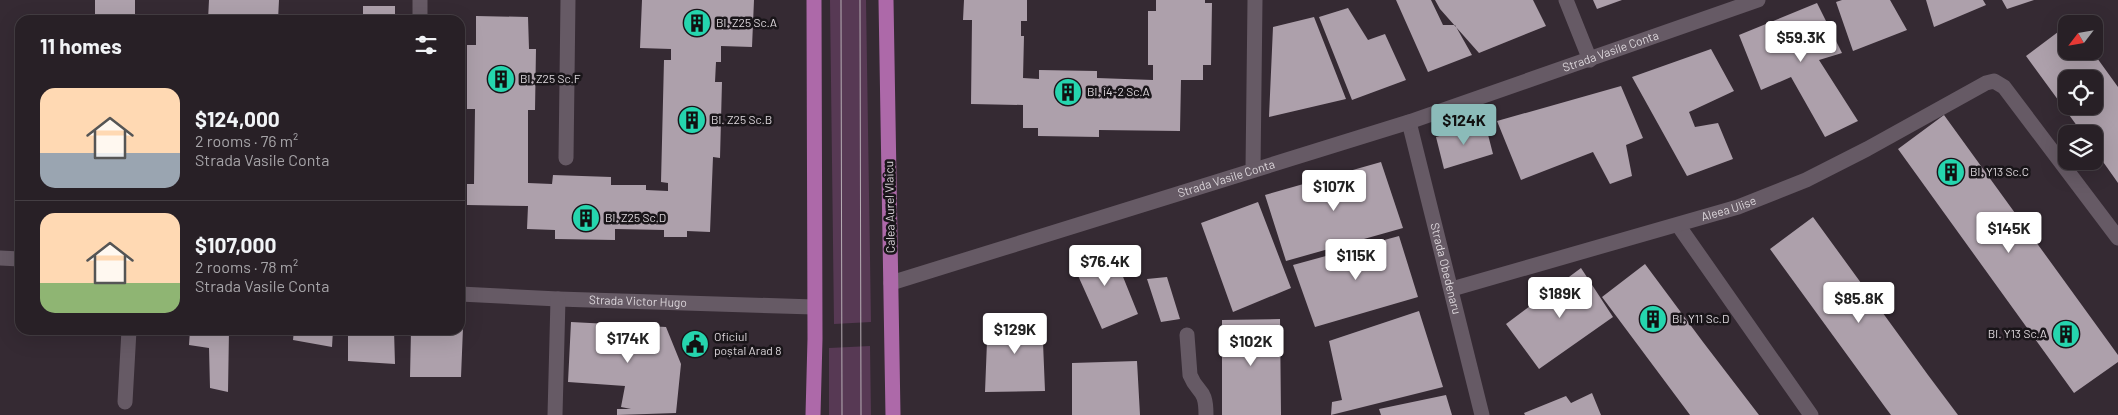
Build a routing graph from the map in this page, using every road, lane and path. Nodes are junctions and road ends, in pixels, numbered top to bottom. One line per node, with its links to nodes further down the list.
1 (420, 0): 8 (street)
2 (568, 0): 11 (street)
3 (814, 0): 21 (main road)
4 (886, 0): 17 (main road, Calea Aurel Vlaicu)
5 (1255, 0): 12 (street)
6 (1566, 0): 9 (street)
7 (1758, 0): 9 (street, Strada Vasile Conta)
8 (420, 15)
9 (1590, 60): 10 (street, Strada Vasile Conta)
10 (1409, 122): 12 (street, Strada Vasile Conta); 18 (street, Strada Obedenaru)
11 (566, 158)
12 (1253, 170): 17 (street, Strada Vasile Conta)
13 (1678, 226): 14 (street, Aleea Ulise); 18 (street, Aleea Ulise); 30 (street)
14 (2118, 238)
15 (0, 258): 16 (street)
16 (15, 259)
17 (891, 283): 27 (main road, Calea Aurel Vlaicu)
18 (1452, 289): 29 (street, Strada Obedenaru)
19 (465, 294): 20 (street, Strada Victor Hugo)
20 (558, 299): 21 (street, Strada Victor Hugo); 25 (street)
21 (814, 307): 26 (main road)
22 (129, 335): 24 (street)
23 (1187, 336): 28 (street)
24 (125, 402)
25 (555, 415)
26 (813, 415)
27 (893, 415)
28 (1206, 415)
29 (1482, 415)
30 (1811, 415)

